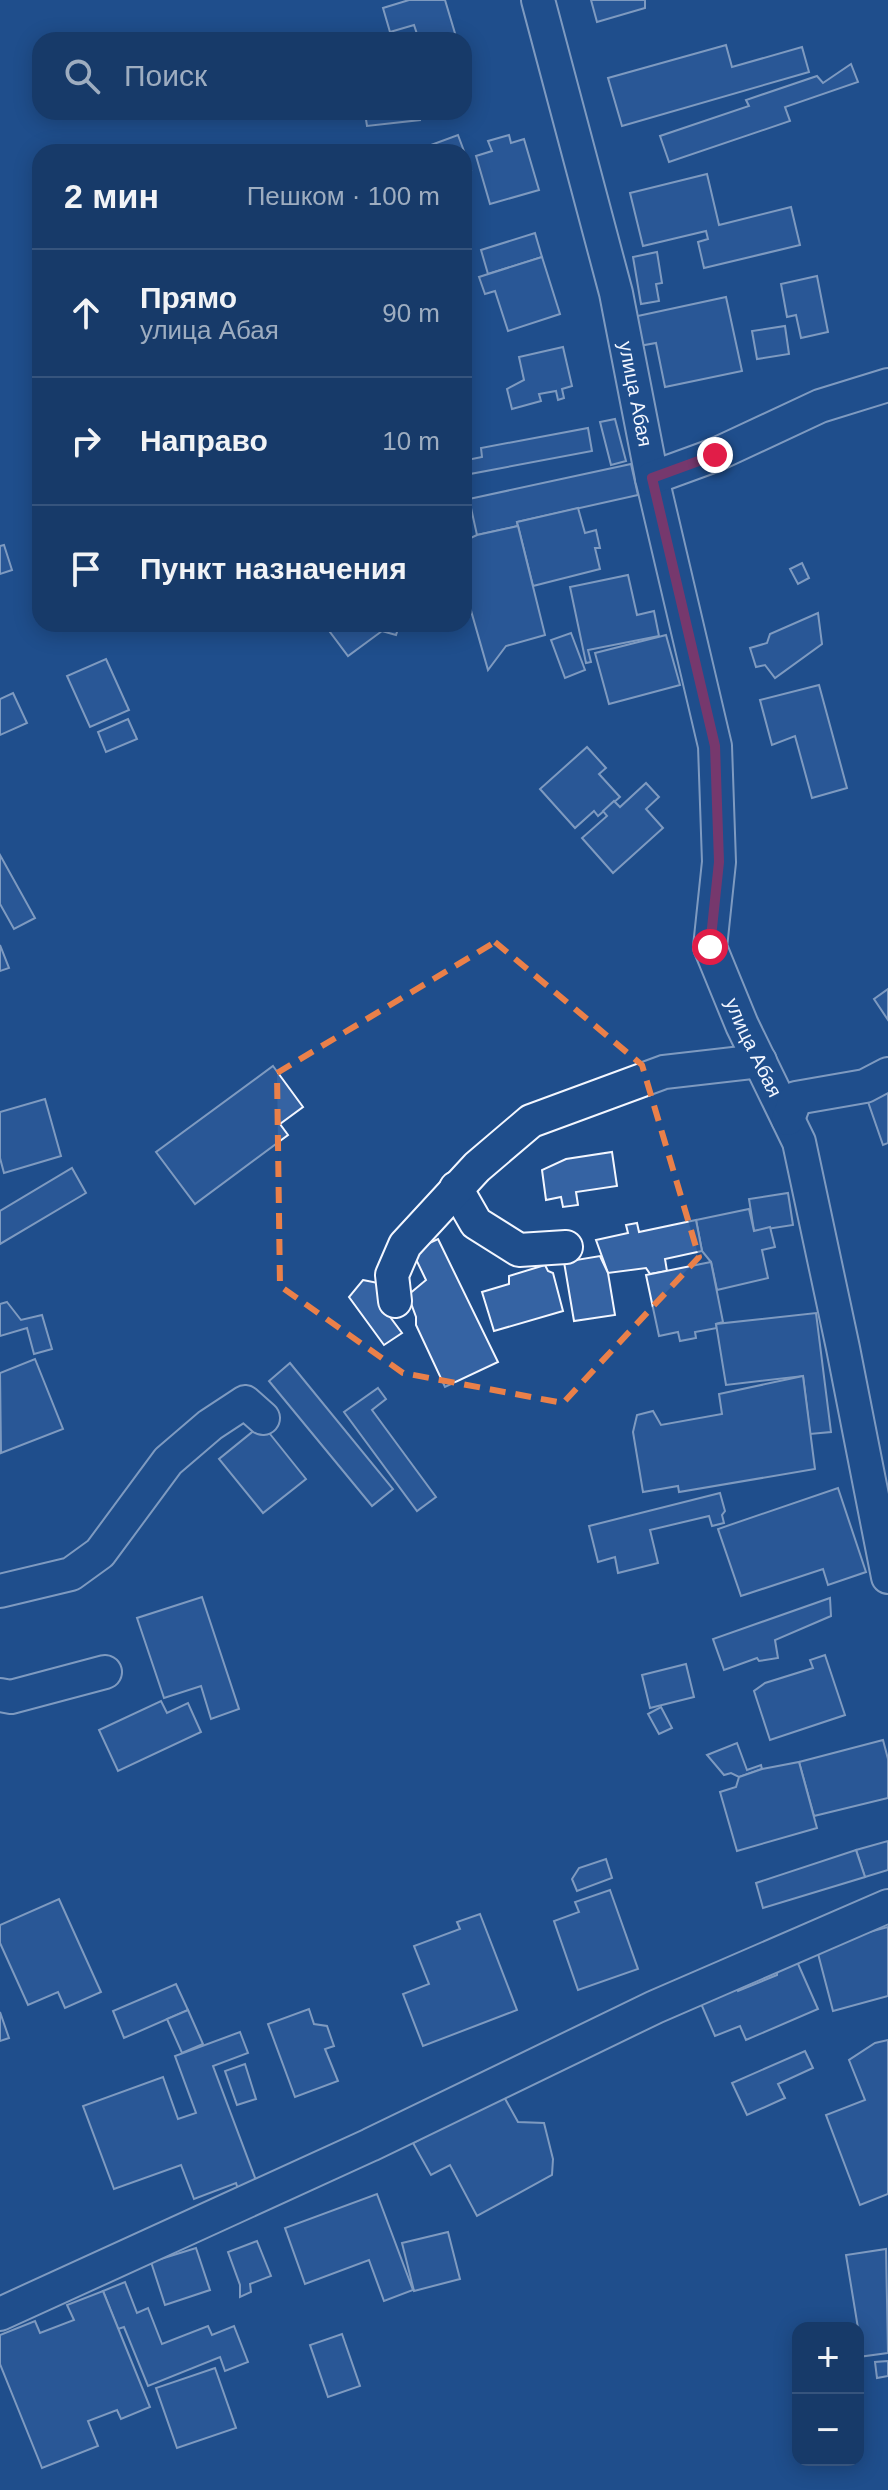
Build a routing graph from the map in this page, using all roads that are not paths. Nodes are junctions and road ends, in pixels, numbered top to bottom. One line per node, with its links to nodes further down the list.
1 (538, 0): 3 (street, улица Абая)
2 (888, 385): 3 (street)
3 (652, 478): 4 (street, улица Абая)
4 (760, 1061): 6 (street, улица Абая); 7 (street)
5 (888, 1074): 6 (street)
6 (788, 1119): 11 (street, улица Абая)
7 (456, 1188): 8 (street); 9 (street)
8 (566, 1247)
9 (395, 1301)
10 (263, 1418): 12 (street)
11 (888, 1577)
12 (0, 1591)
13 (105, 1672): 14 (street)
14 (0, 1695)
15 (888, 1906): 16 (street)
16 (0, 2314)

